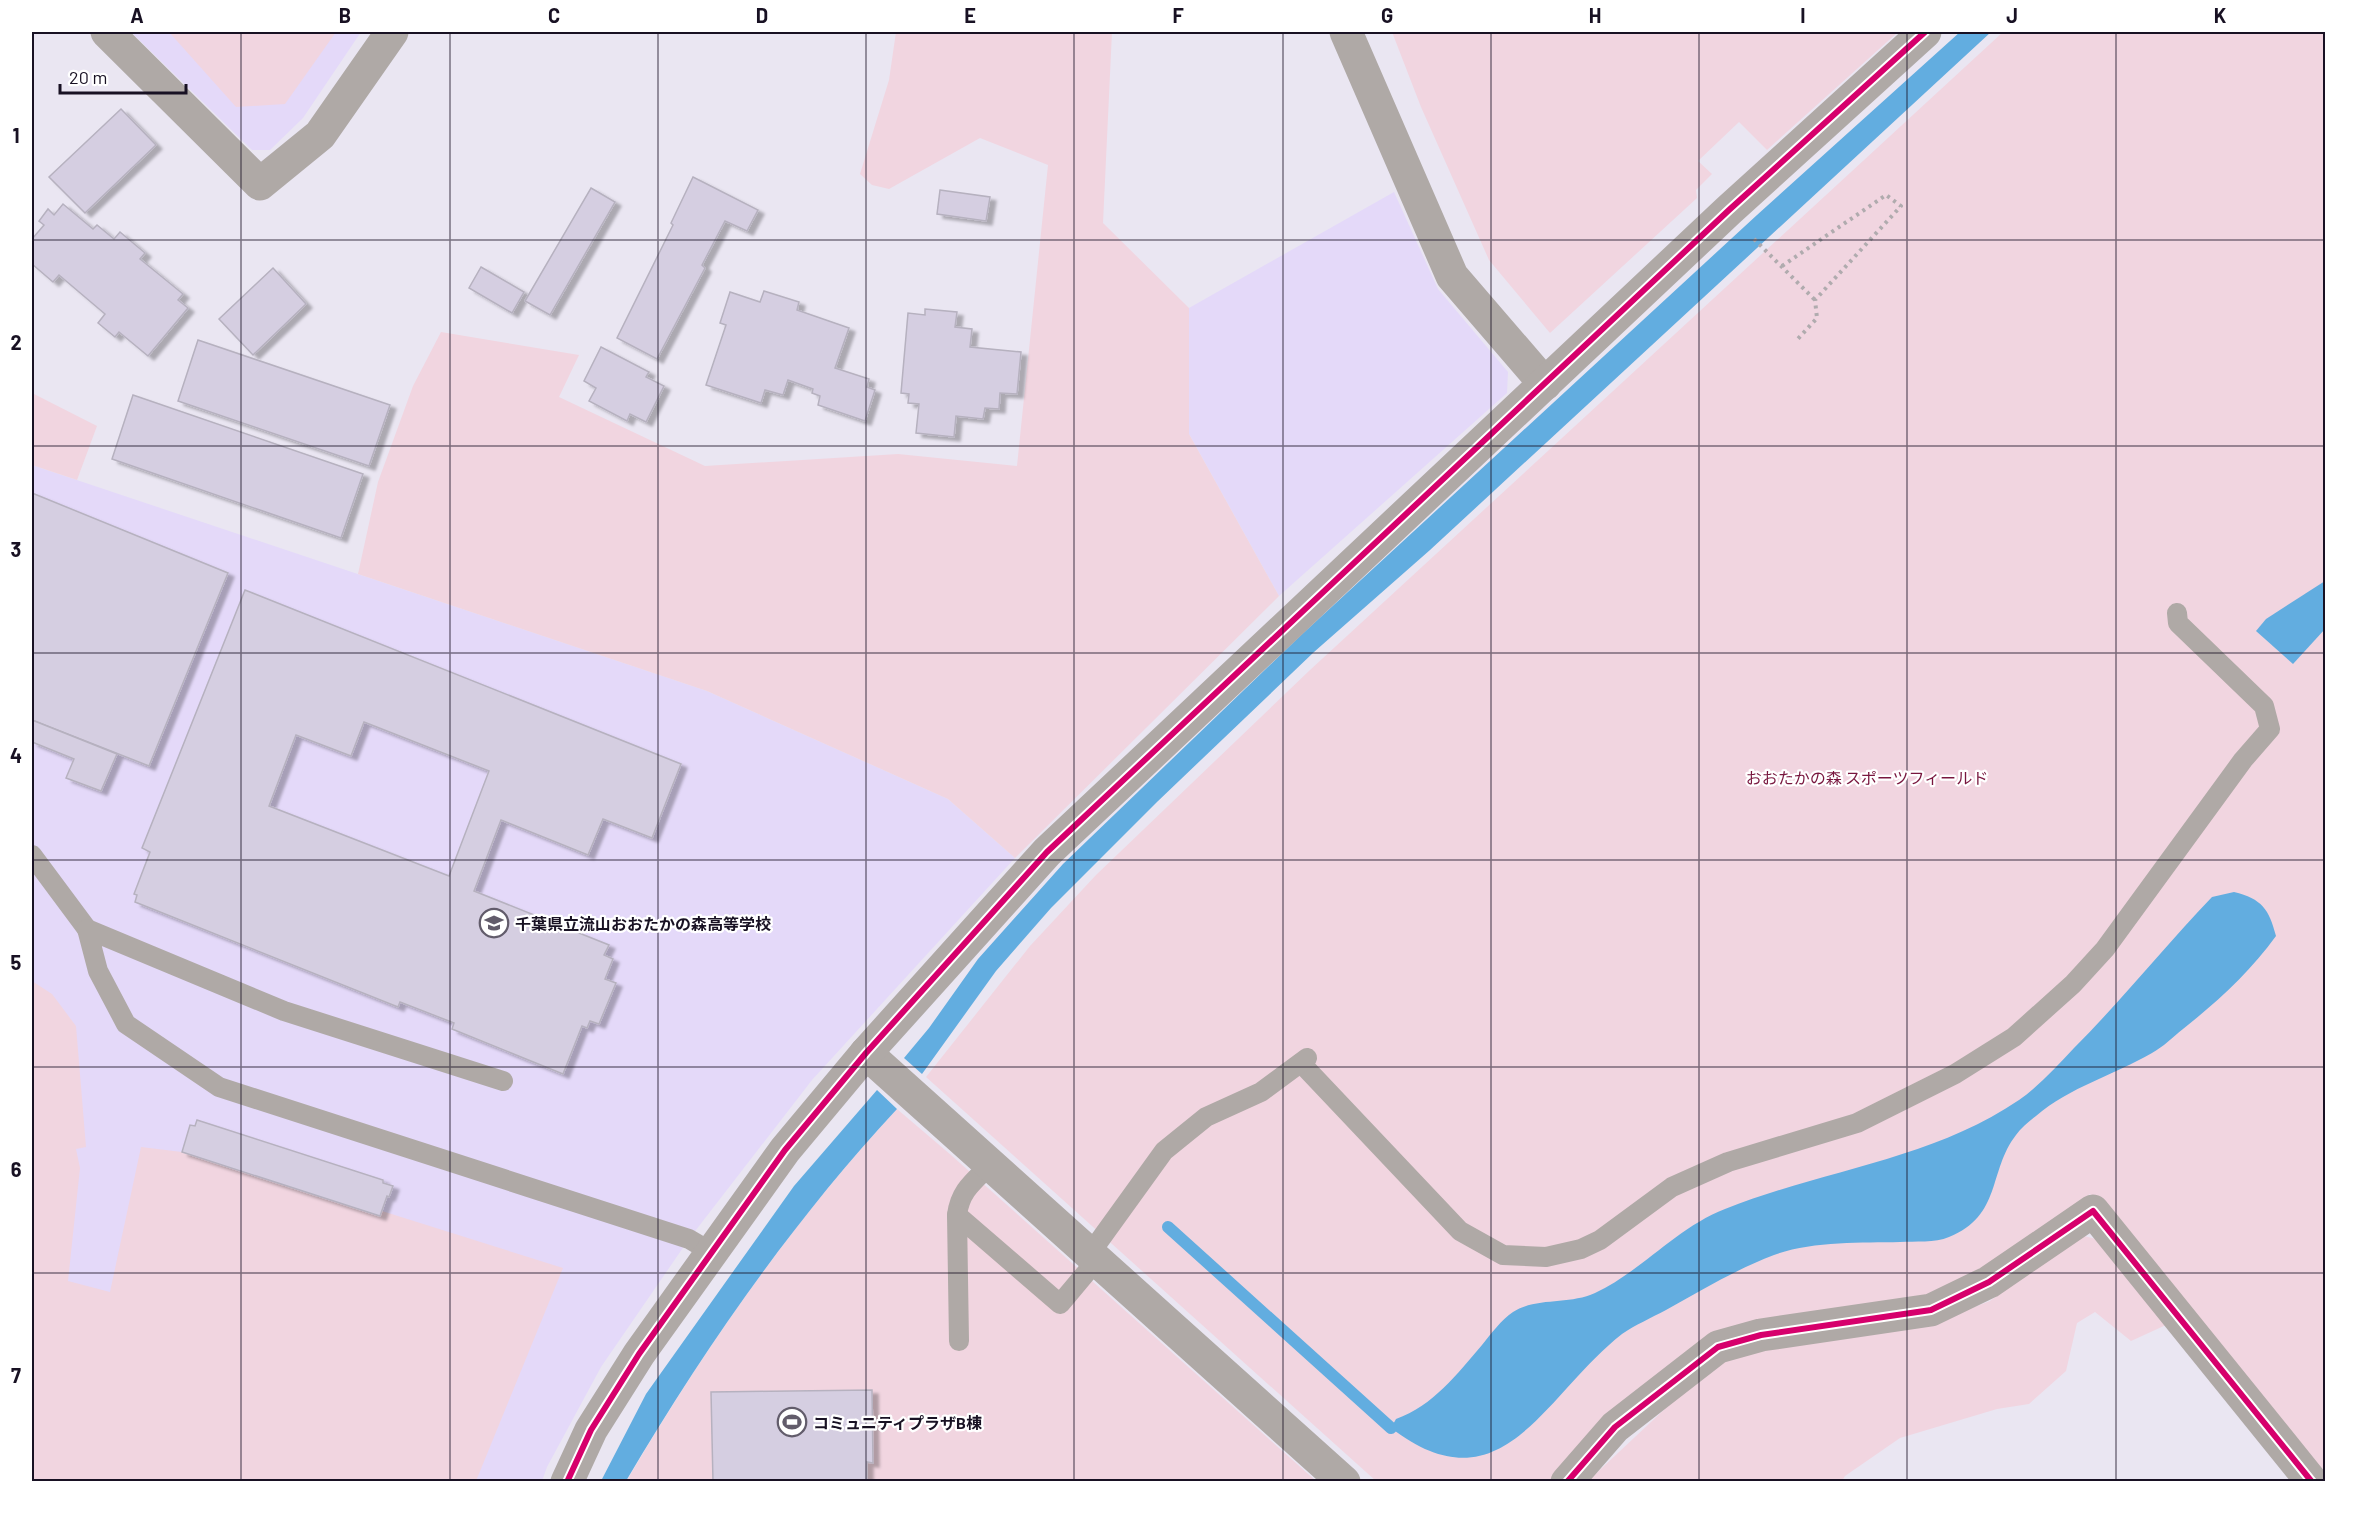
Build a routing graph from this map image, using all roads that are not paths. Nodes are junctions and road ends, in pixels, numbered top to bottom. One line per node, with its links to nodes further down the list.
1 (107, 32): 2 (street)
2 (392, 32)
3 (1346, 32): 5 (street)
4 (1926, 32): 5 (street)
5 (1545, 384): 9 (street)
6 (2177, 613): 14 (lane)
7 (32, 855): 8 (lane)
8 (87, 929): 10 (lane); 13 (lane)
9 (866, 1053): 11 (street); 13 (street)
10 (502, 1081)
11 (989, 1166): 12 (lane); 14 (street)
12 (957, 1215): 14 (lane); 15 (lane)
13 (711, 1252): 16 (street)
14 (1093, 1258): 17 (street)
15 (959, 1341)
16 (567, 1482)
17 (1344, 1482)
18 (1567, 1482): 19 (street)
19 (2312, 1482)

